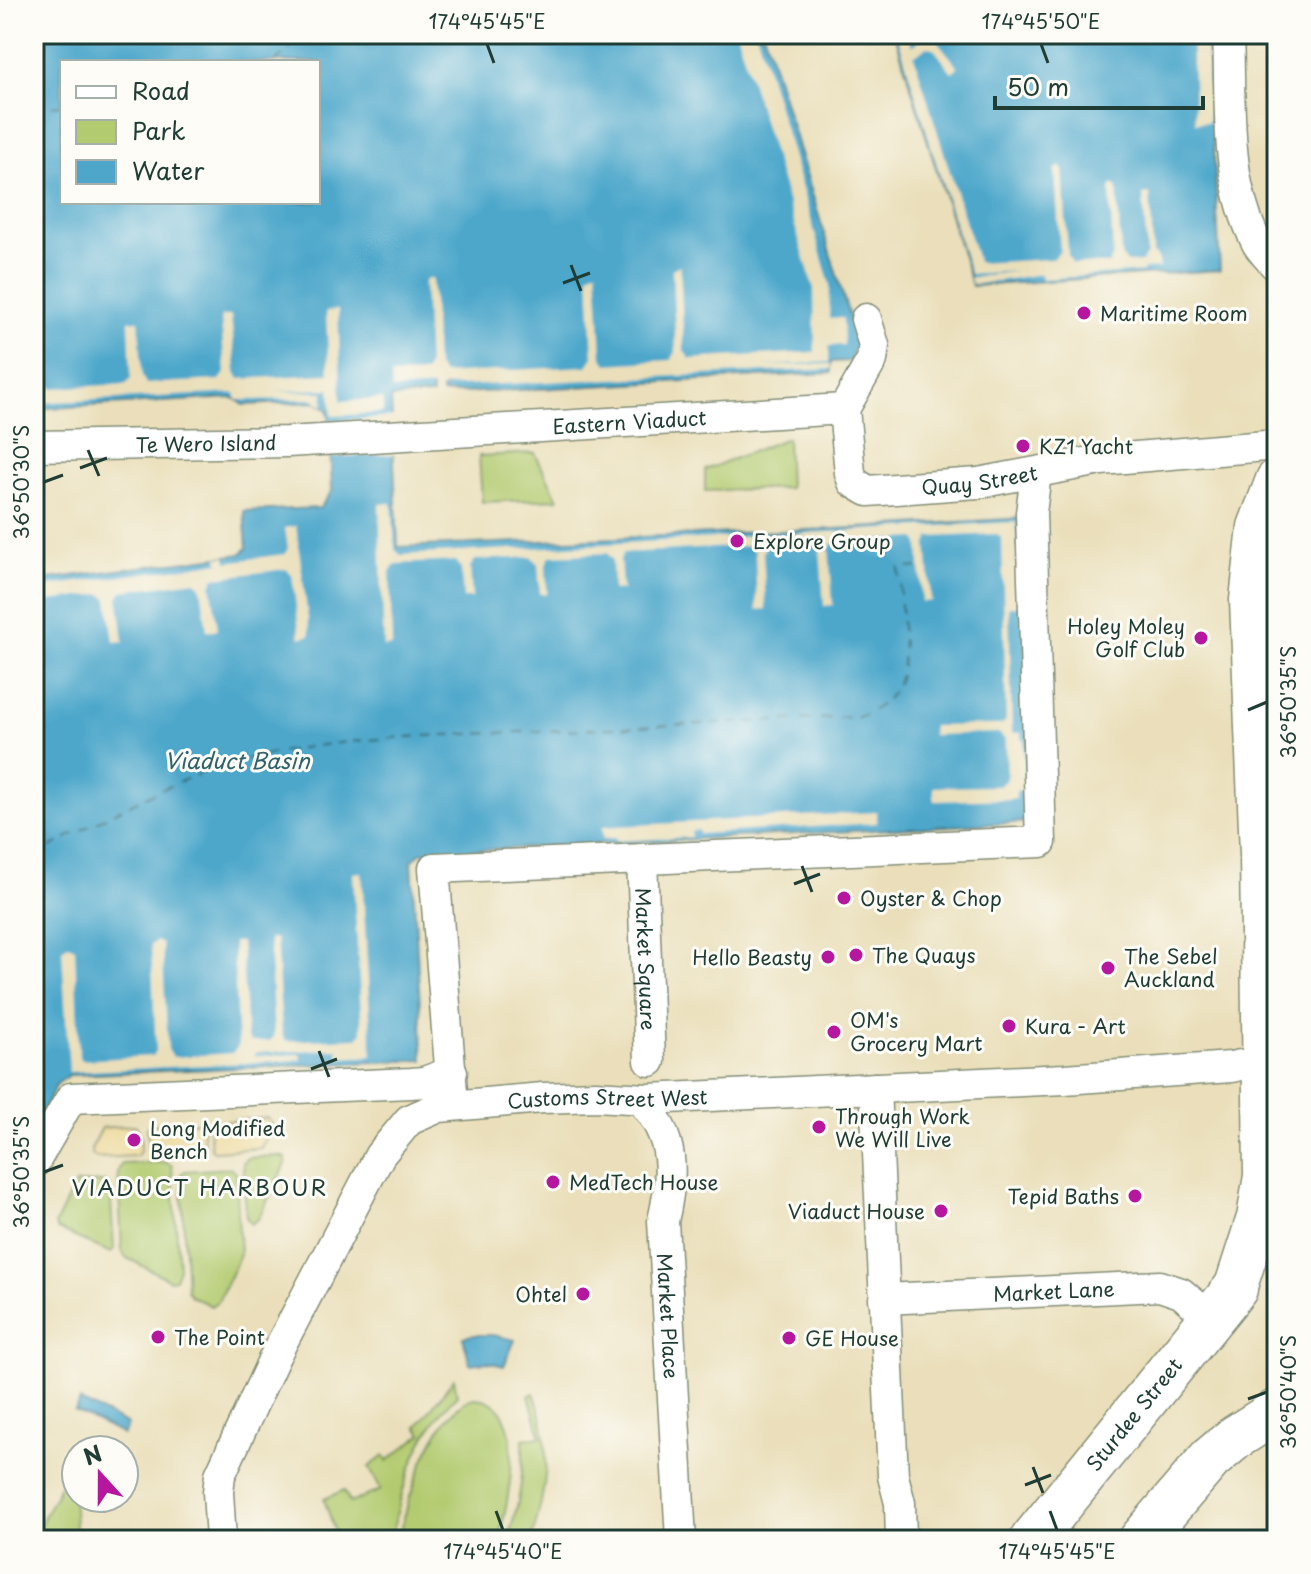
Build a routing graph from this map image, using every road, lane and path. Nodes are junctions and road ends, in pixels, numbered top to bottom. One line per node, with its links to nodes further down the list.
1 (1228, 34): 2 (street)
2 (1277, 267)
3 (866, 319): 4 (street)
4 (844, 409): 5 (street, Eastern Viaduct); 8 (street, Quay Street)
5 (330, 440): 7 (street, Te Wero Island)
6 (1277, 445): 8 (street, Quay Street)
7 (34, 446)
8 (1036, 473): 10 (street)
9 (1277, 480): 11 (main road)
10 (642, 859): 12 (street, Market Square); 13 (street)
11 (1270, 1059): 14 (street, Customs Street West); 20 (main road)
12 (650, 1061)
13 (452, 1072): 16 (street); 17 (street)
14 (875, 1088): 15 (street, Customs Street West); 19 (street)
15 (641, 1100): 16 (street, Customs Street West); 23 (street, Market Place)
16 (453, 1104): 22 (street, Customs Street West)
17 (34, 1163)
18 (1277, 1243): 20 (main road)
19 (884, 1299): 20 (street, Market Lane); 24 (street)
20 (1224, 1304): 25 (main road, Sturdee Street)
21 (1277, 1411): 26 (main road)
22 (221, 1540)
23 (681, 1540)
24 (901, 1540)
25 (1032, 1540)
26 (1141, 1540)

